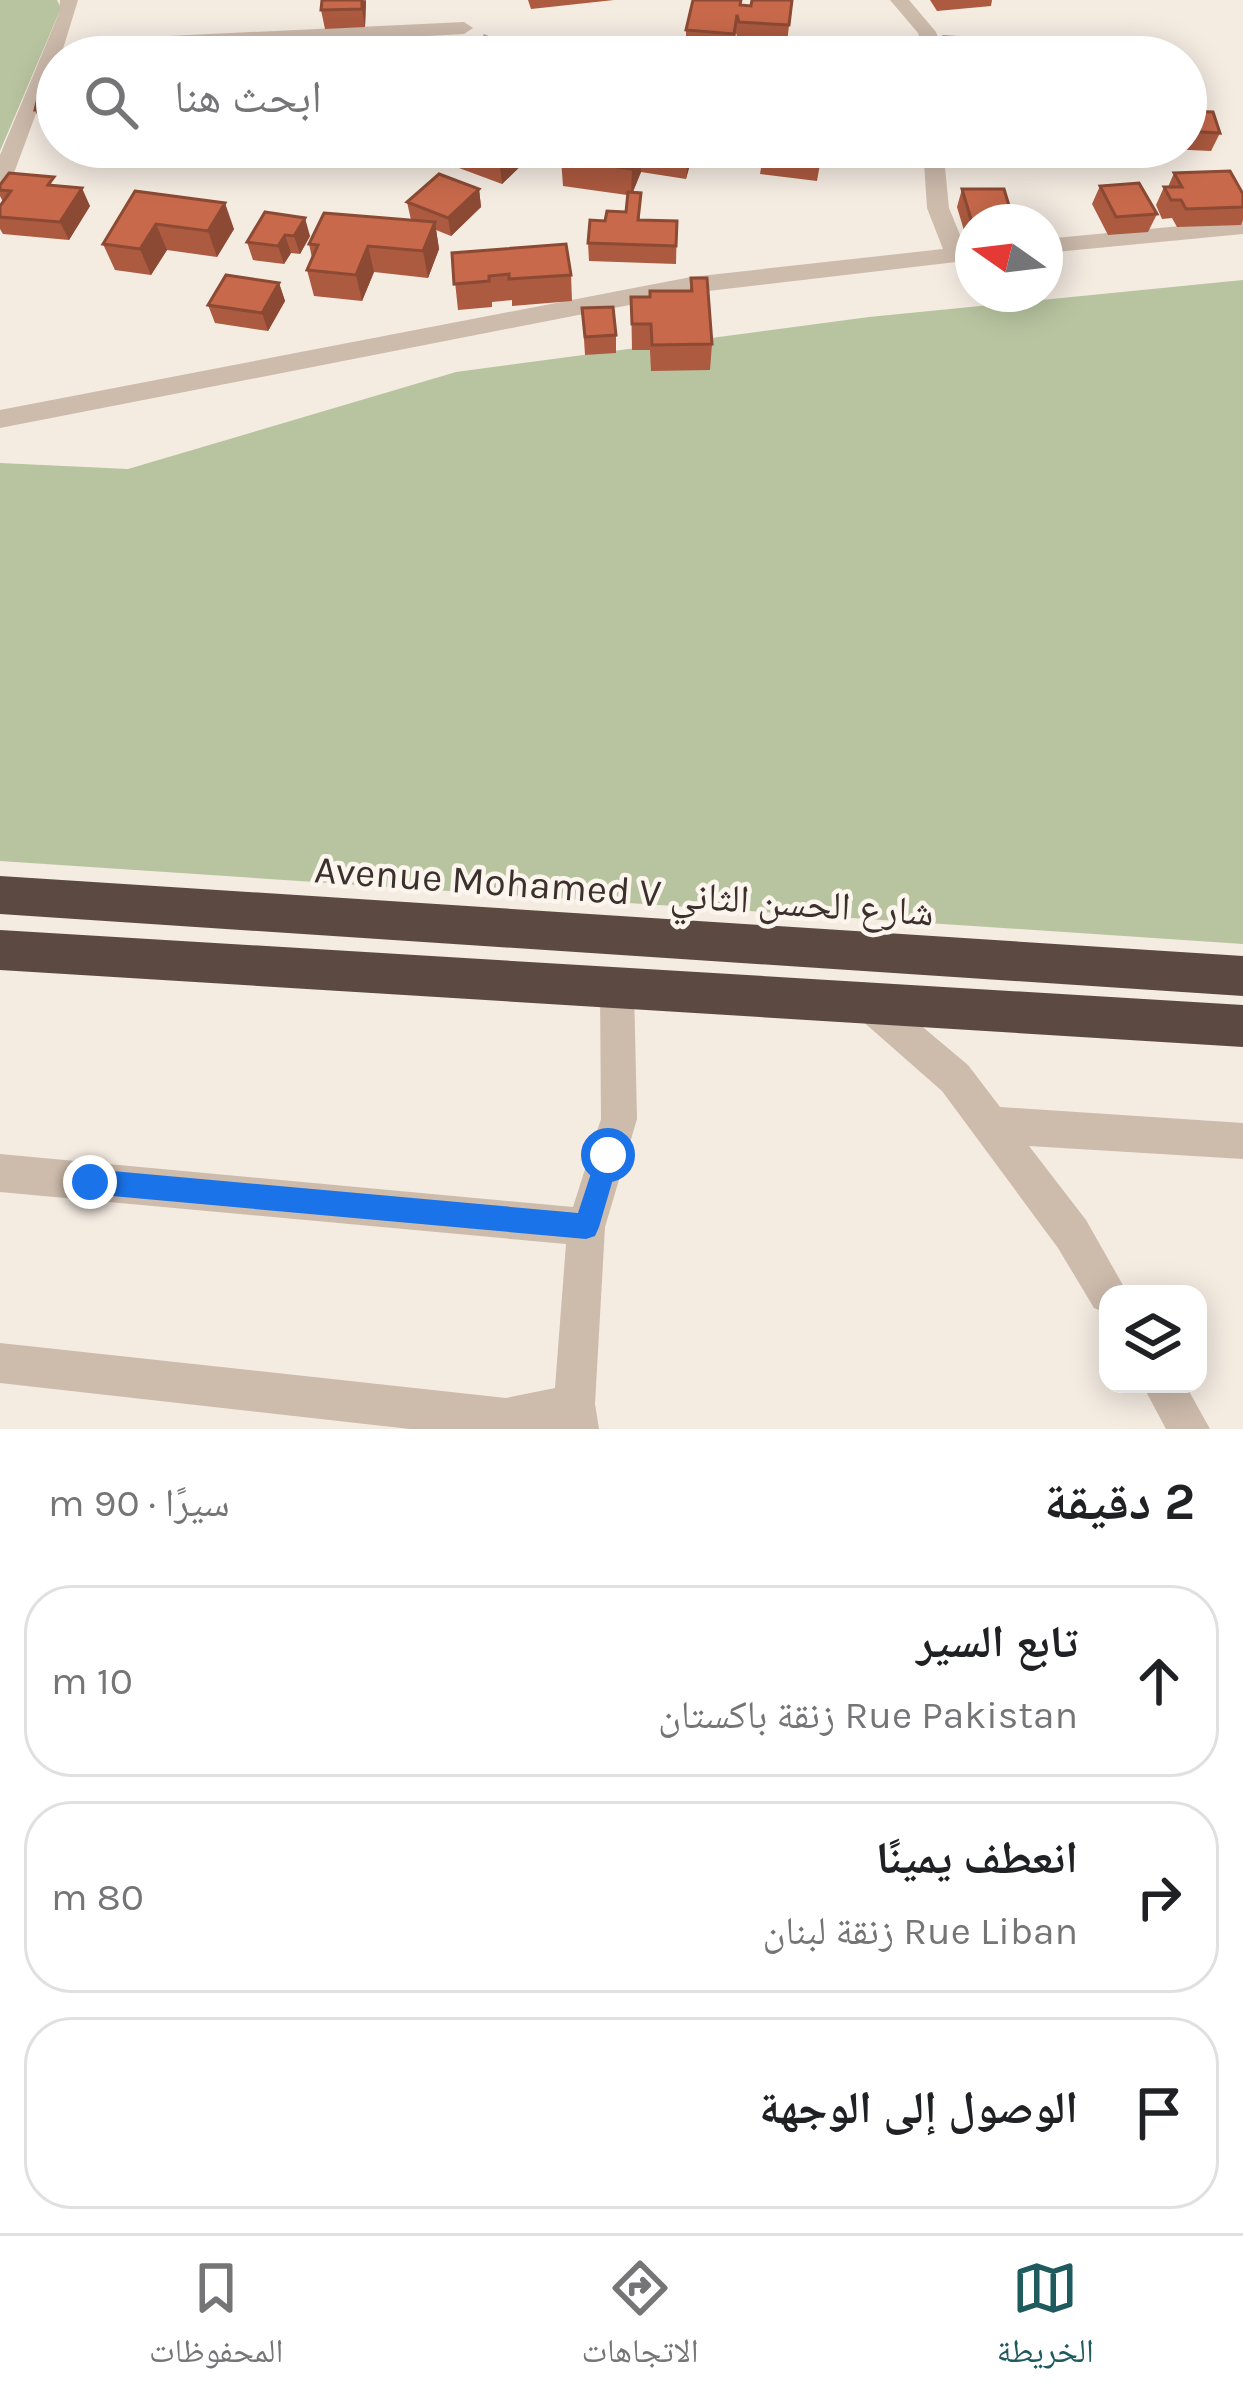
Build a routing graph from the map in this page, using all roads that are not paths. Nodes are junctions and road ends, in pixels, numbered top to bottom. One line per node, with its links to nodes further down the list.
1 (69, 0): 4 (street)
2 (899, 0): 6 (street)
3 (464, 28): 5 (street)
4 (62, 36)
5 (295, 36)
6 (928, 36)
7 (36, 102): 9 (street)
8 (935, 168): 11 (street)
9 (0, 181)
10 (1243, 227): 12 (street)
11 (955, 237)
12 (1063, 244)
13 (955, 255): 14 (street)
14 (0, 419)
15 (0, 895): 17 (highway, Avenue Mohamed V شارع الحسن الثاني)
16 (0, 950): 18 (highway)
17 (1243, 976)
18 (617, 989): 19 (highway); 24 (street)
19 (863, 999): 20 (highway); 21 (street)
20 (1243, 1027)
21 (991, 1125): 22 (street); 25 (street)
22 (1243, 1141)
23 (0, 1173): 24 (street)
24 (586, 1227): 28 (street)
25 (1103, 1285)
26 (0, 1363): 29 (street)
27 (1167, 1393): 30 (street)
28 (576, 1416): 29 (street)
29 (498, 1424)
30 (1189, 1429)

